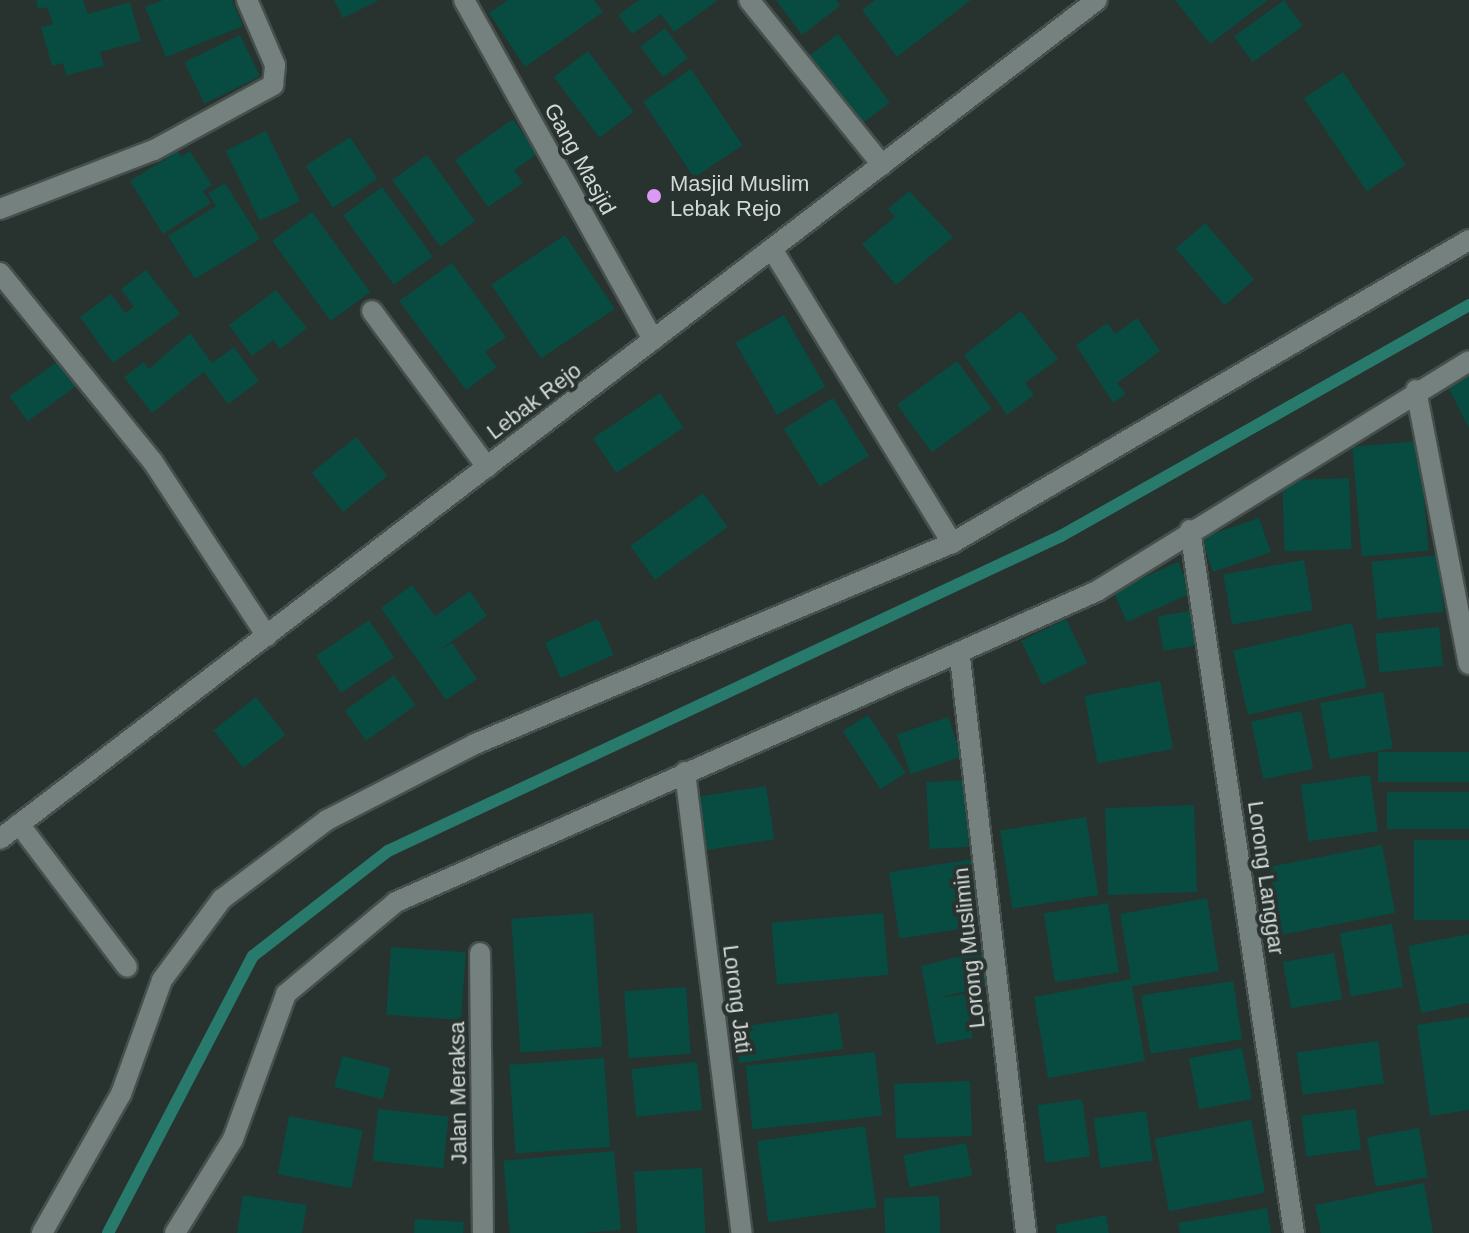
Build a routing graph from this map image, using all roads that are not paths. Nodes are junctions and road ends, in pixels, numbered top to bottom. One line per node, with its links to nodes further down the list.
1 (247, 0): 6 (street)
2 (464, 0): 11 (street, Gang Masjid)
3 (749, 0): 5 (street)
4 (1097, 0): 5 (street, Lebak Rejo)
5 (882, 165): 8 (street, Lebak Rejo)
6 (0, 209)
7 (1469, 240): 16 (street)
8 (772, 249): 11 (street, Lebak Rejo); 16 (street)
9 (0, 273): 17 (street)
10 (372, 311): 14 (street)
11 (653, 340): 14 (street, Lebak Rejo)
12 (1469, 361): 13 (street)
13 (1416, 390): 15 (street); 19 (street)
14 (487, 467): 17 (street, Lebak Rejo)
15 (1190, 530): 18 (street); 30 (street, Lorong Langgar)
16 (952, 543): 25 (street)
17 (267, 636): 21 (street, Lebak Rejo)
18 (960, 657): 20 (street); 29 (street, Lorong Muslimin)
19 (1469, 664)
20 (685, 772): 26 (street); 28 (street, Lorong Jati)
21 (19, 824): 22 (street, Lebak Rejo); 24 (street)
22 (0, 839)
23 (480, 953): 27 (street, Jalan Meraksa)
24 (127, 967)
25 (42, 1233)
26 (175, 1233)
27 (483, 1233)
28 (742, 1233)
29 (1026, 1233)
30 (1294, 1233)

